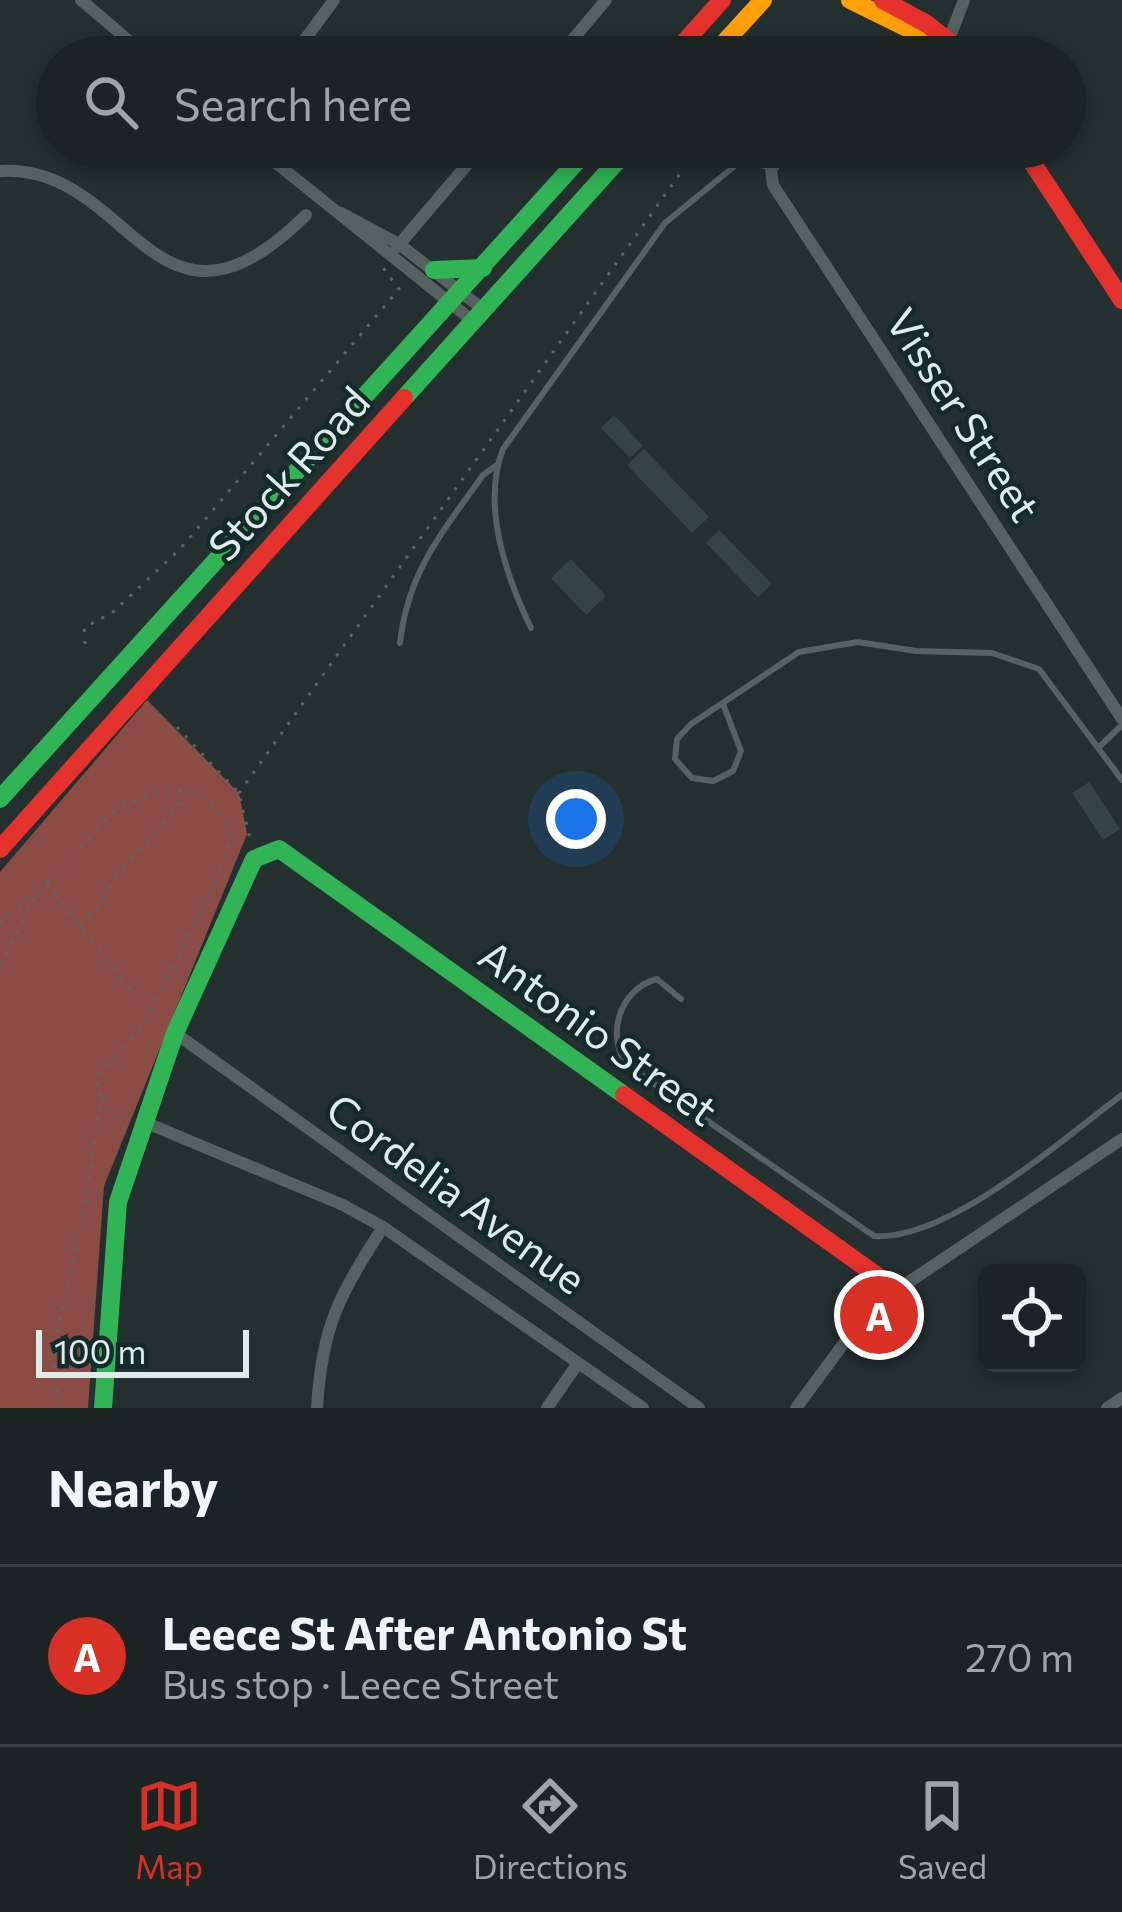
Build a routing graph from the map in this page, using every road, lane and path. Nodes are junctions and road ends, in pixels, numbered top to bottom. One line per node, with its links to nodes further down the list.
1 (334, 0): 10 (street)
2 (606, 0): 11 (street)
3 (722, 0): 12 (main road)
4 (763, 0): 13 (main road)
5 (850, 0): 14 (main road)
6 (883, 0): 15 (main road)
7 (964, 0): 16 (street)
8 (89, 3): 9 (street)
9 (125, 36)
10 (307, 36)
11 (576, 36)
12 (690, 36)
13 (730, 36)
14 (916, 36)
15 (925, 36)
16 (947, 36)
17 (283, 168): 27 (street)
18 (464, 168): 29 (street)
19 (571, 168): 31 (main road, Stock Road)
20 (611, 168): 35 (main road, Stock Road)
21 (684, 168): 46 (path)
22 (731, 168): 36 (lane)
23 (768, 168): 25 (lane)
24 (1036, 168): 34 (main road)
25 (771, 169): 41 (street, Visser Street)
26 (0, 171): 28 (street)
27 (340, 213): 29 (street); 30 (street)
28 (306, 215)
29 (399, 244): 30 (street); 32 (street)
30 (389, 256): 33 (street); 39 (path)
31 (483, 268): 32 (main road); 33 (main road, Stock Road)
32 (434, 270): 33 (street)
33 (456, 297): 35 (street); 47 (main road, Stock Road)
34 (1122, 300)
35 (479, 316): 48 (main road, Stock Road)
36 (497, 465): 37 (lane); 38 (lane)
37 (531, 628)
38 (400, 643)
39 (85, 644)
40 (723, 704): 40 (lane); 43 (lane)
41 (1122, 722): 43 (lane)
42 (177, 728): 46 (path)
43 (1098, 748): 44 (lane)
44 (1122, 780)
45 (186, 792): 50 (path); 53 (path); 56 (path)
46 (239, 793): 49 (path)
47 (0, 799)
48 (0, 849)
49 (254, 859): 57 (main road); 63 (main road, Antonio Street)
50 (47, 882): 51 (path); 53 (path)
51 (37, 893): 52 (path); 54 (path)
52 (0, 923)
53 (80, 926): 56 (path)
54 (0, 966)
55 (681, 999): 58 (lane)
56 (149, 1014): 59 (path)
57 (175, 1034): 60 (main road); 70 (street, Cordelia Avenue)
58 (1122, 1095)
59 (101, 1096): 60 (path); 65 (path)
60 (134, 1126): 62 (street, Cordelia Avenue); 66 (main road)
61 (1122, 1139): 63 (street)
62 (383, 1227): 64 (street, Cordelia Avenue); 67 (street)
63 (897, 1291): 71 (street)
64 (578, 1363): 68 (street); 69 (street, Cordelia Avenue)
65 (59, 1408)
66 (103, 1408)
67 (317, 1408)
68 (548, 1408)
69 (643, 1408)
70 (699, 1408)
71 (796, 1408)

